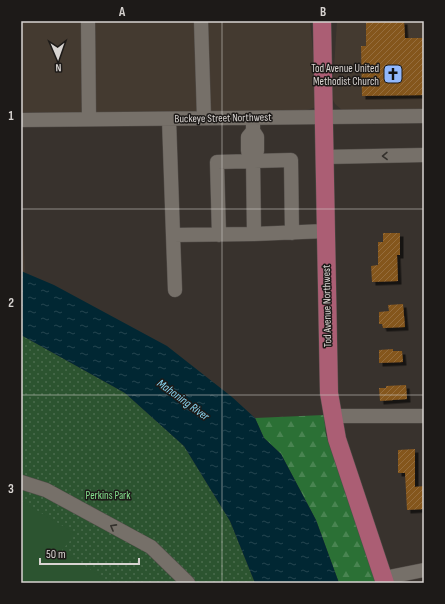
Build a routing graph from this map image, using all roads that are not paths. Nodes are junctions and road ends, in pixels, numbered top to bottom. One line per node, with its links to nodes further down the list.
1 (88, 21): 7 (street)
2 (201, 21): 6 (street)
3 (322, 21): 5 (main road, Tod Avenue Northwest)
4 (424, 116): 5 (street, Buckeye Street Northwest)
5 (324, 117): 10 (street, Buckeye Street Northwest); 12 (main road, Tod Avenue Northwest)
6 (204, 118): 8 (street, Buckeye Street Northwest); 10 (street, Buckeye Street Northwest)
7 (89, 119): 8 (street, Buckeye Street Northwest); 9 (street, Buckeye Street Northwest)
8 (169, 119): 17 (street)
9 (21, 120)
10 (253, 125): 13 (street)
11 (424, 155): 12 (street, one-way to 12)
12 (324, 157): 14 (main road, Tod Avenue Northwest)
13 (253, 158): 15 (street); 16 (street); 18 (street)
14 (326, 231): 15 (street); 20 (main road, Tod Avenue Northwest)
15 (292, 233): 16 (street)
16 (254, 234): 18 (street)
17 (173, 235): 18 (street); 19 (street)
18 (219, 235)
19 (175, 290)
20 (333, 416): 21 (street); 24 (main road, Tod Avenue Northwest)
21 (424, 416)
22 (21, 482): 25 (street, one-way to 22)
23 (424, 570): 24 (street)
24 (384, 580)
25 (188, 583)

